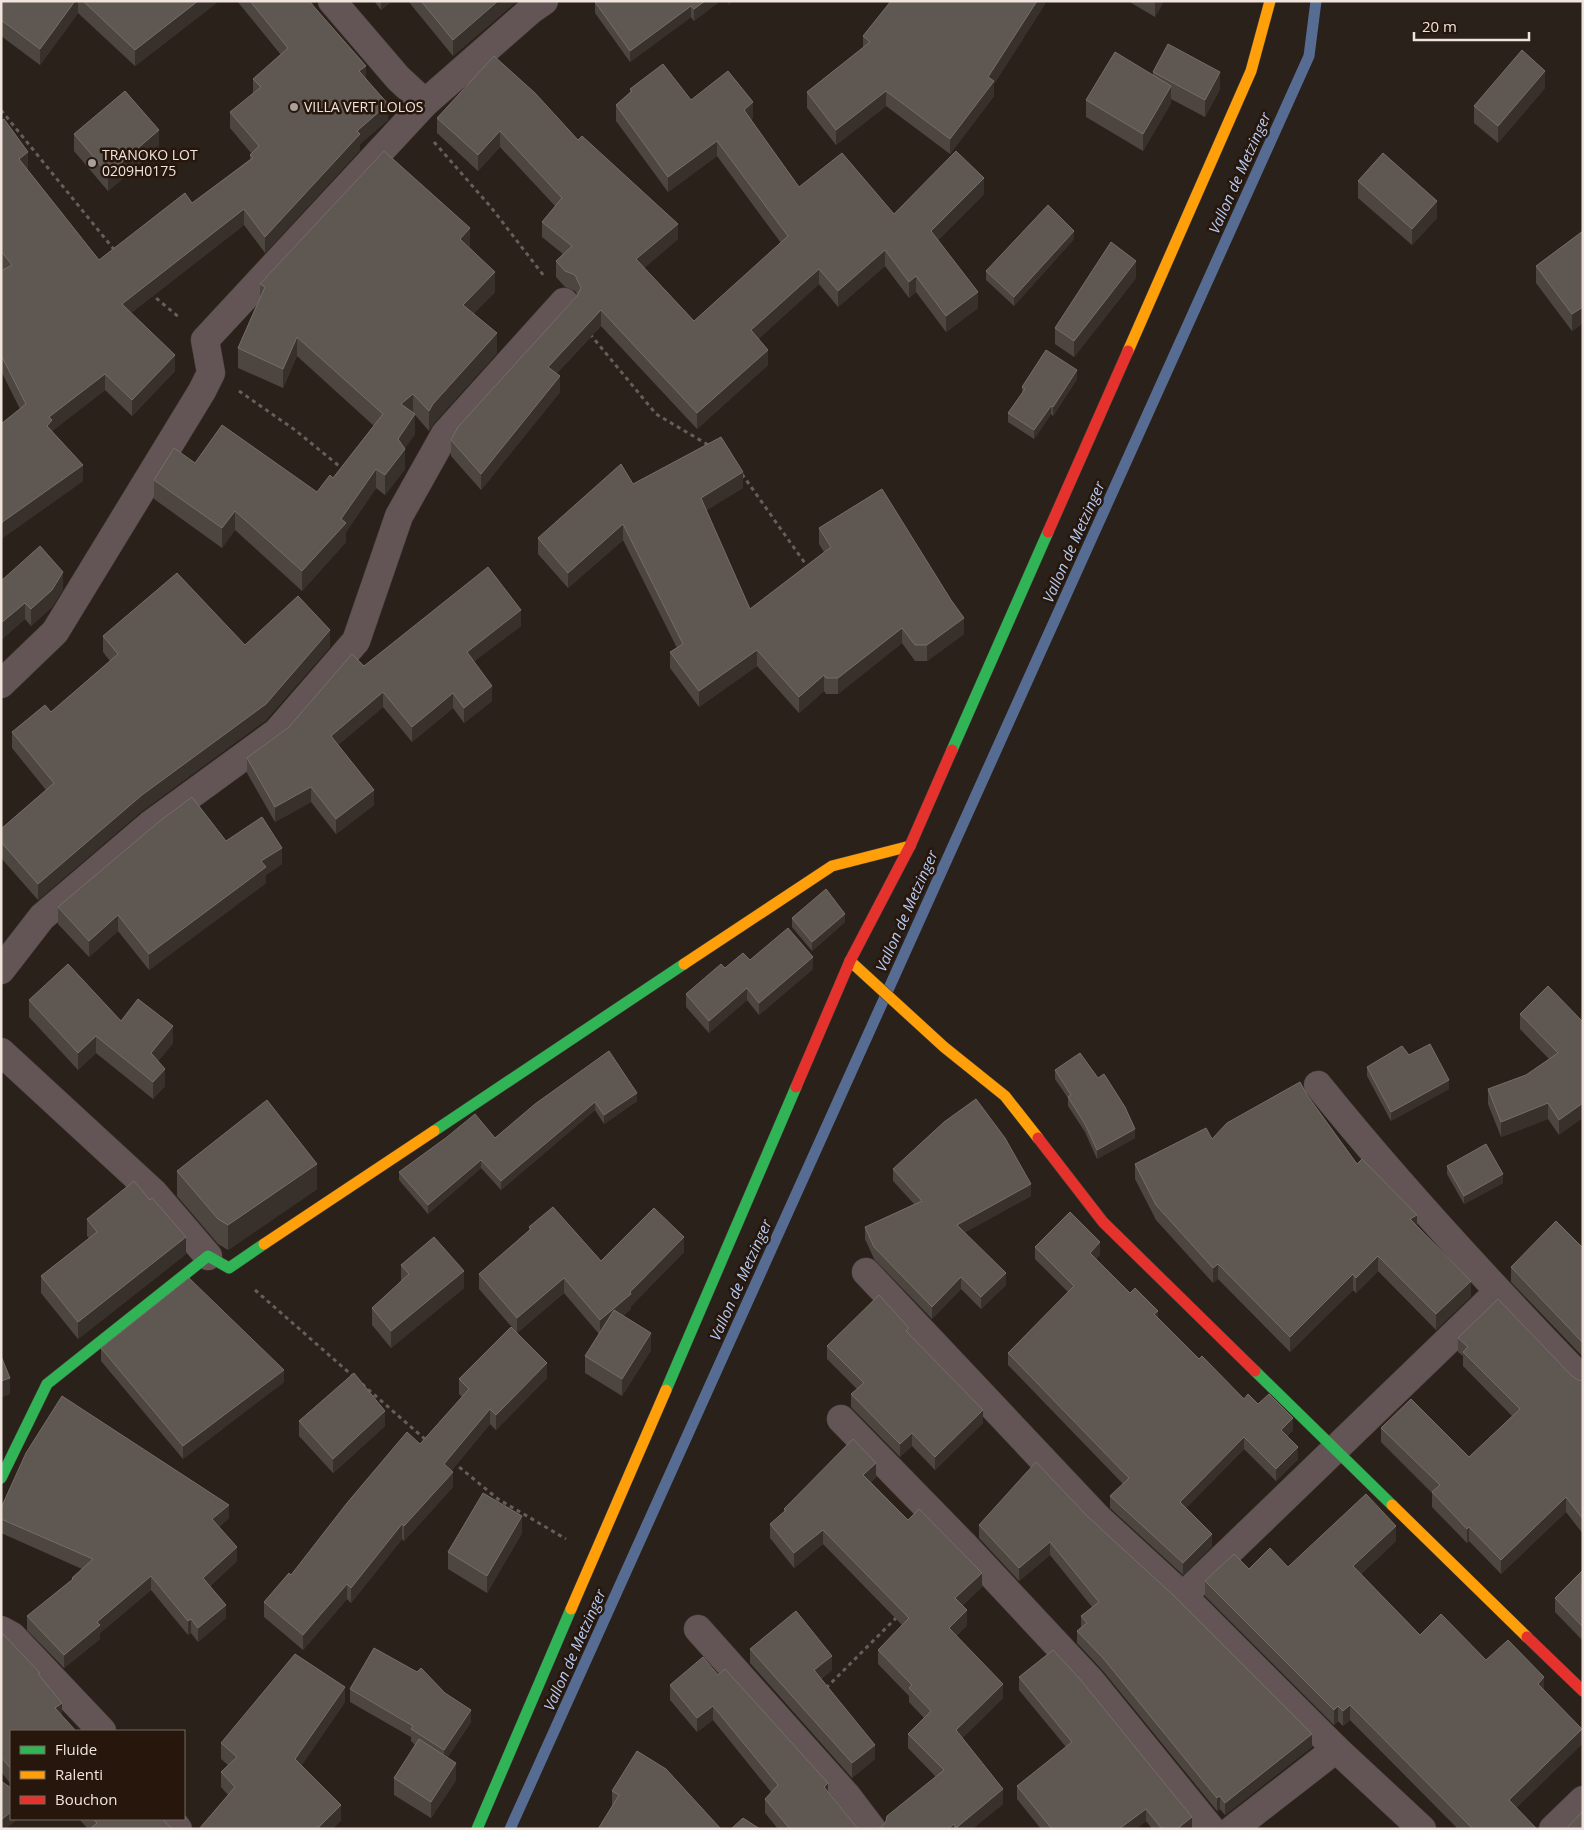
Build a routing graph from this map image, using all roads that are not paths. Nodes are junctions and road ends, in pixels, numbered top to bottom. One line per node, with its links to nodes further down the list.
1 (332, 1): 4 (street)
2 (544, 1): 4 (street)
3 (1270, 1): 7 (street)
4 (418, 110): 6 (street)
5 (564, 302): 9 (street)
6 (1, 684)
7 (910, 846): 8 (street); 12 (street)
8 (850, 962): 17 (street); 26 (street)
9 (1, 970)
10 (1, 1052): 12 (street)
11 (1318, 1085): 14 (street)
12 (218, 1262): 18 (street)
13 (866, 1272): 19 (street)
14 (1498, 1292): 15 (street); 17 (street)
15 (1583, 1380)
16 (841, 1419): 28 (street)
17 (1336, 1450): 19 (street); 22 (street)
18 (1, 1478)
19 (1184, 1596): 24 (street)
20 (698, 1629): 27 (street)
21 (1, 1630): 23 (street)
22 (1583, 1691)
23 (101, 1730)
24 (1336, 1749): 29 (street); 30 (street)
25 (1583, 1800): 31 (street)
26 (477, 1829)
27 (872, 1829)
28 (1211, 1829)
29 (1233, 1829)
30 (1422, 1829)
31 (1553, 1829)

